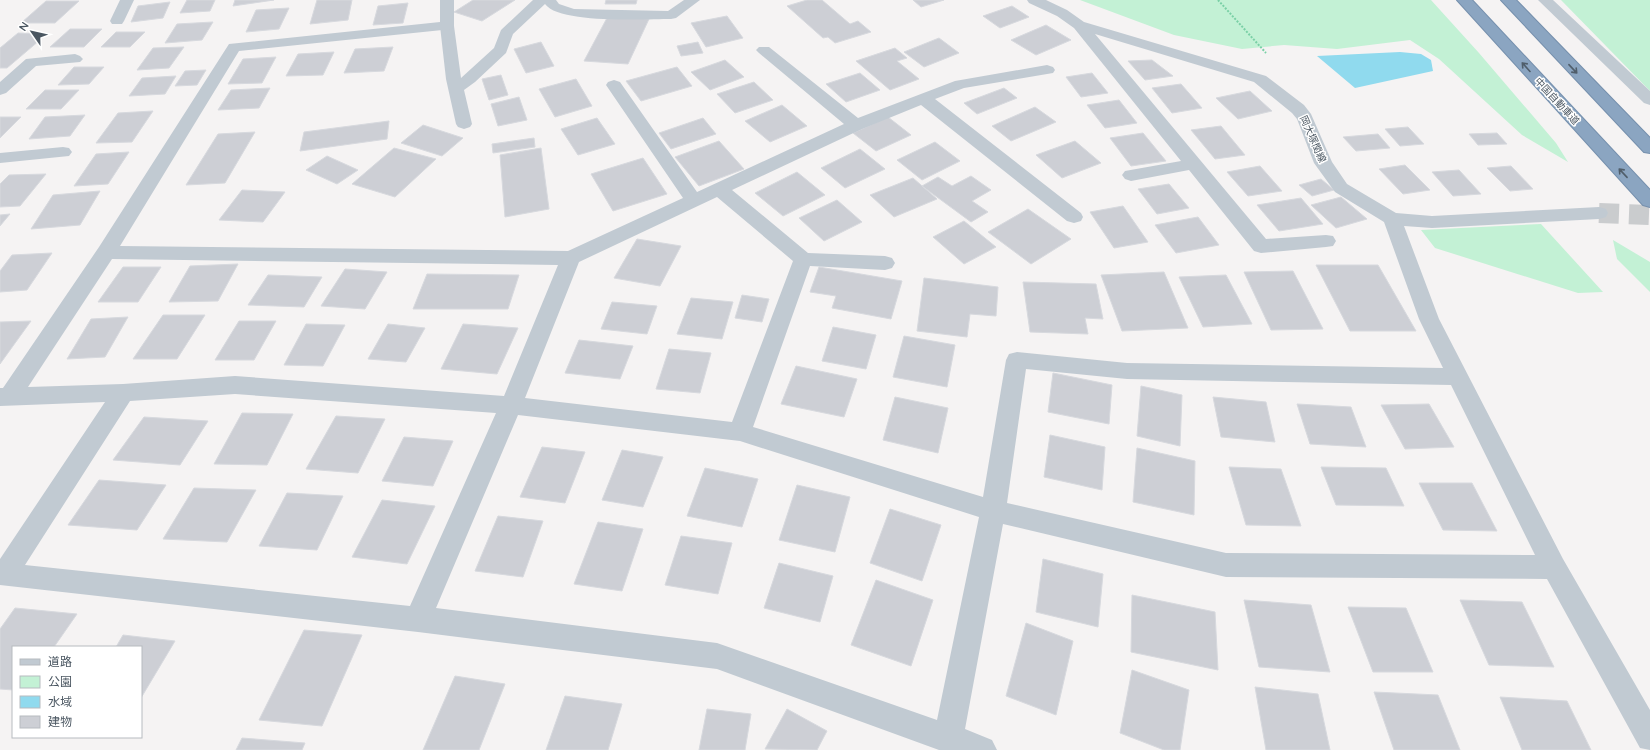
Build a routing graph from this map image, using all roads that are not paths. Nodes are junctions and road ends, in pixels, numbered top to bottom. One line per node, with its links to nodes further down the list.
1 (127, 0): 10 (street)
2 (447, 0): 12 (street)
3 (541, 0): 17 (lane)
4 (550, 0): 5 (lane)
5 (693, 0)
6 (1034, 0): 11 (street, 岡大塚閏線)
7 (1464, 0): 30 (highway, 中国自動車道, one-way to 7)
8 (1508, 0): 23 (highway, one-way to 23)
9 (1545, 0): 20 (street)
10 (117, 21)
11 (1079, 25): 26 (street); 33 (street, 岡大塚閏線)
12 (447, 26): 17 (lane); 35 (street)
13 (764, 50): 22 (street)
14 (75, 59): 18 (street)
15 (1047, 70): 19 (street)
16 (614, 85): 29 (street)
17 (456, 88): 21 (lane)
18 (0, 90)
19 (923, 98): 22 (street); 32 (street)
20 (1650, 100)
21 (464, 124)
22 (856, 125): 28 (street)
23 (1650, 148)
24 (63, 152): 25 (street)
25 (0, 158)
26 (1193, 164): 27 (street); 34 (street)
27 (1131, 175)
28 (719, 189): 29 (street); 37 (street)
29 (694, 201): 36 (street)
30 (1650, 201)
31 (1599, 213): 33 (street, 岡大塚閏線)
32 (1074, 217)
33 (1392, 219): 39 (street)
34 (1326, 241)
35 (106, 252): 36 (street); 41 (street)
36 (571, 258): 42 (street)
37 (803, 259): 38 (street); 43 (street)
38 (885, 263)
39 (1459, 377): 44 (street); 45 (street)
40 (123, 393): 41 (street); 42 (street); 46 (street)
41 (5, 396)
42 (511, 405): 43 (street); 46 (street)
43 (740, 432): 44 (street)
44 (993, 511): 45 (street); 48 (street)
45 (1554, 567): 47 (street)
46 (418, 619): 48 (street)
47 (1650, 738)
48 (948, 739): 49 (street)
49 (982, 750)

